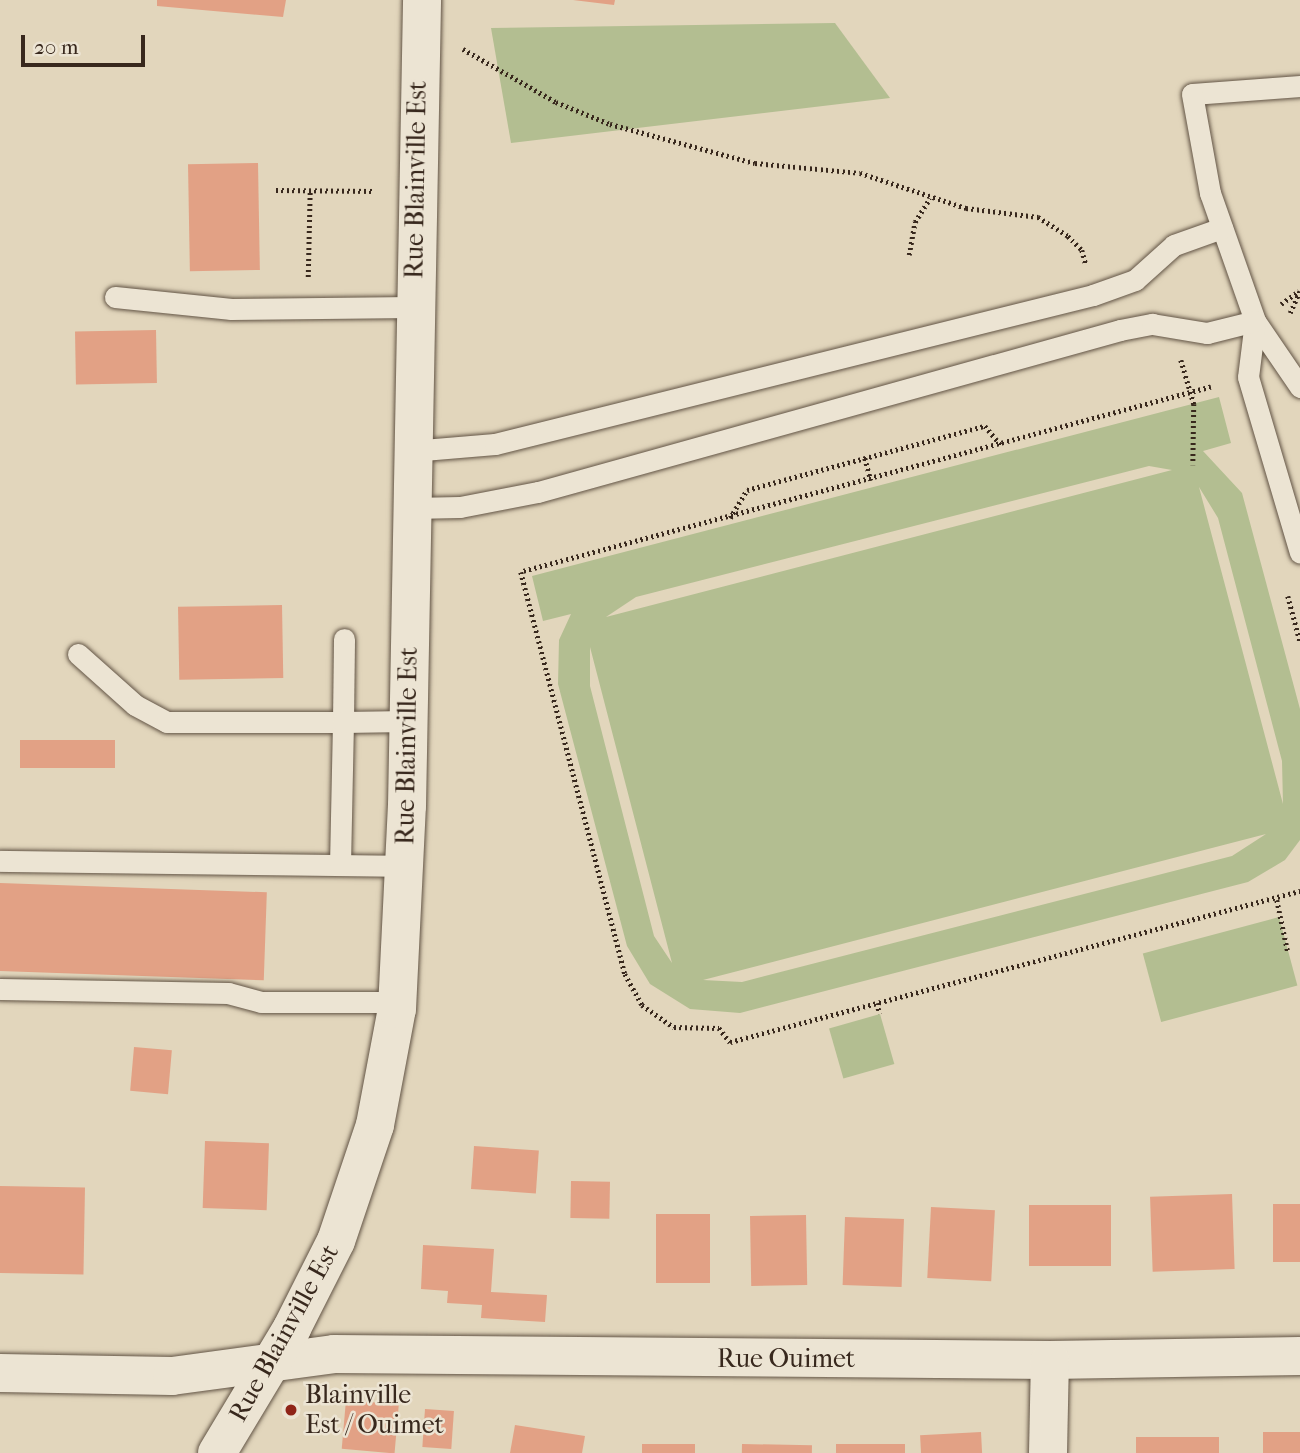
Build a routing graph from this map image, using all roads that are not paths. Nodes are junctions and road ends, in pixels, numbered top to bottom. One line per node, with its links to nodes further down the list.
1 (422, 0): 5 (street, Rue Blainville Est)
2 (1300, 86): 3 (lane)
3 (1222, 228): 6 (lane); 8 (lane)
4 (115, 298): 5 (lane)
5 (413, 307): 8 (street, Rue Blainville Est)
6 (1255, 321): 7 (lane); 9 (lane); 10 (lane)
7 (1300, 387)
8 (411, 451): 9 (street, Rue Blainville Est)
9 (411, 508): 13 (street, Rue Blainville Est)
10 (1300, 552)
11 (344, 639): 14 (lane)
12 (78, 654): 14 (lane)
13 (408, 721): 14 (lane); 17 (street, Rue Blainville Est)
14 (343, 722): 16 (lane)
15 (0, 861): 16 (lane)
16 (340, 865): 17 (lane)
17 (405, 866): 19 (street, Rue Blainville Est)
18 (0, 989): 19 (lane)
19 (397, 1002): 21 (street, Rue Blainville Est)
20 (1300, 1356): 22 (street, Rue Ouimet)
21 (273, 1359): 22 (street, Rue Ouimet); 23 (street, Rue Ouimet); 24 (street, Rue Blainville Est)
22 (1050, 1360): 25 (street)
23 (0, 1373)
24 (217, 1453)
25 (1048, 1453)

